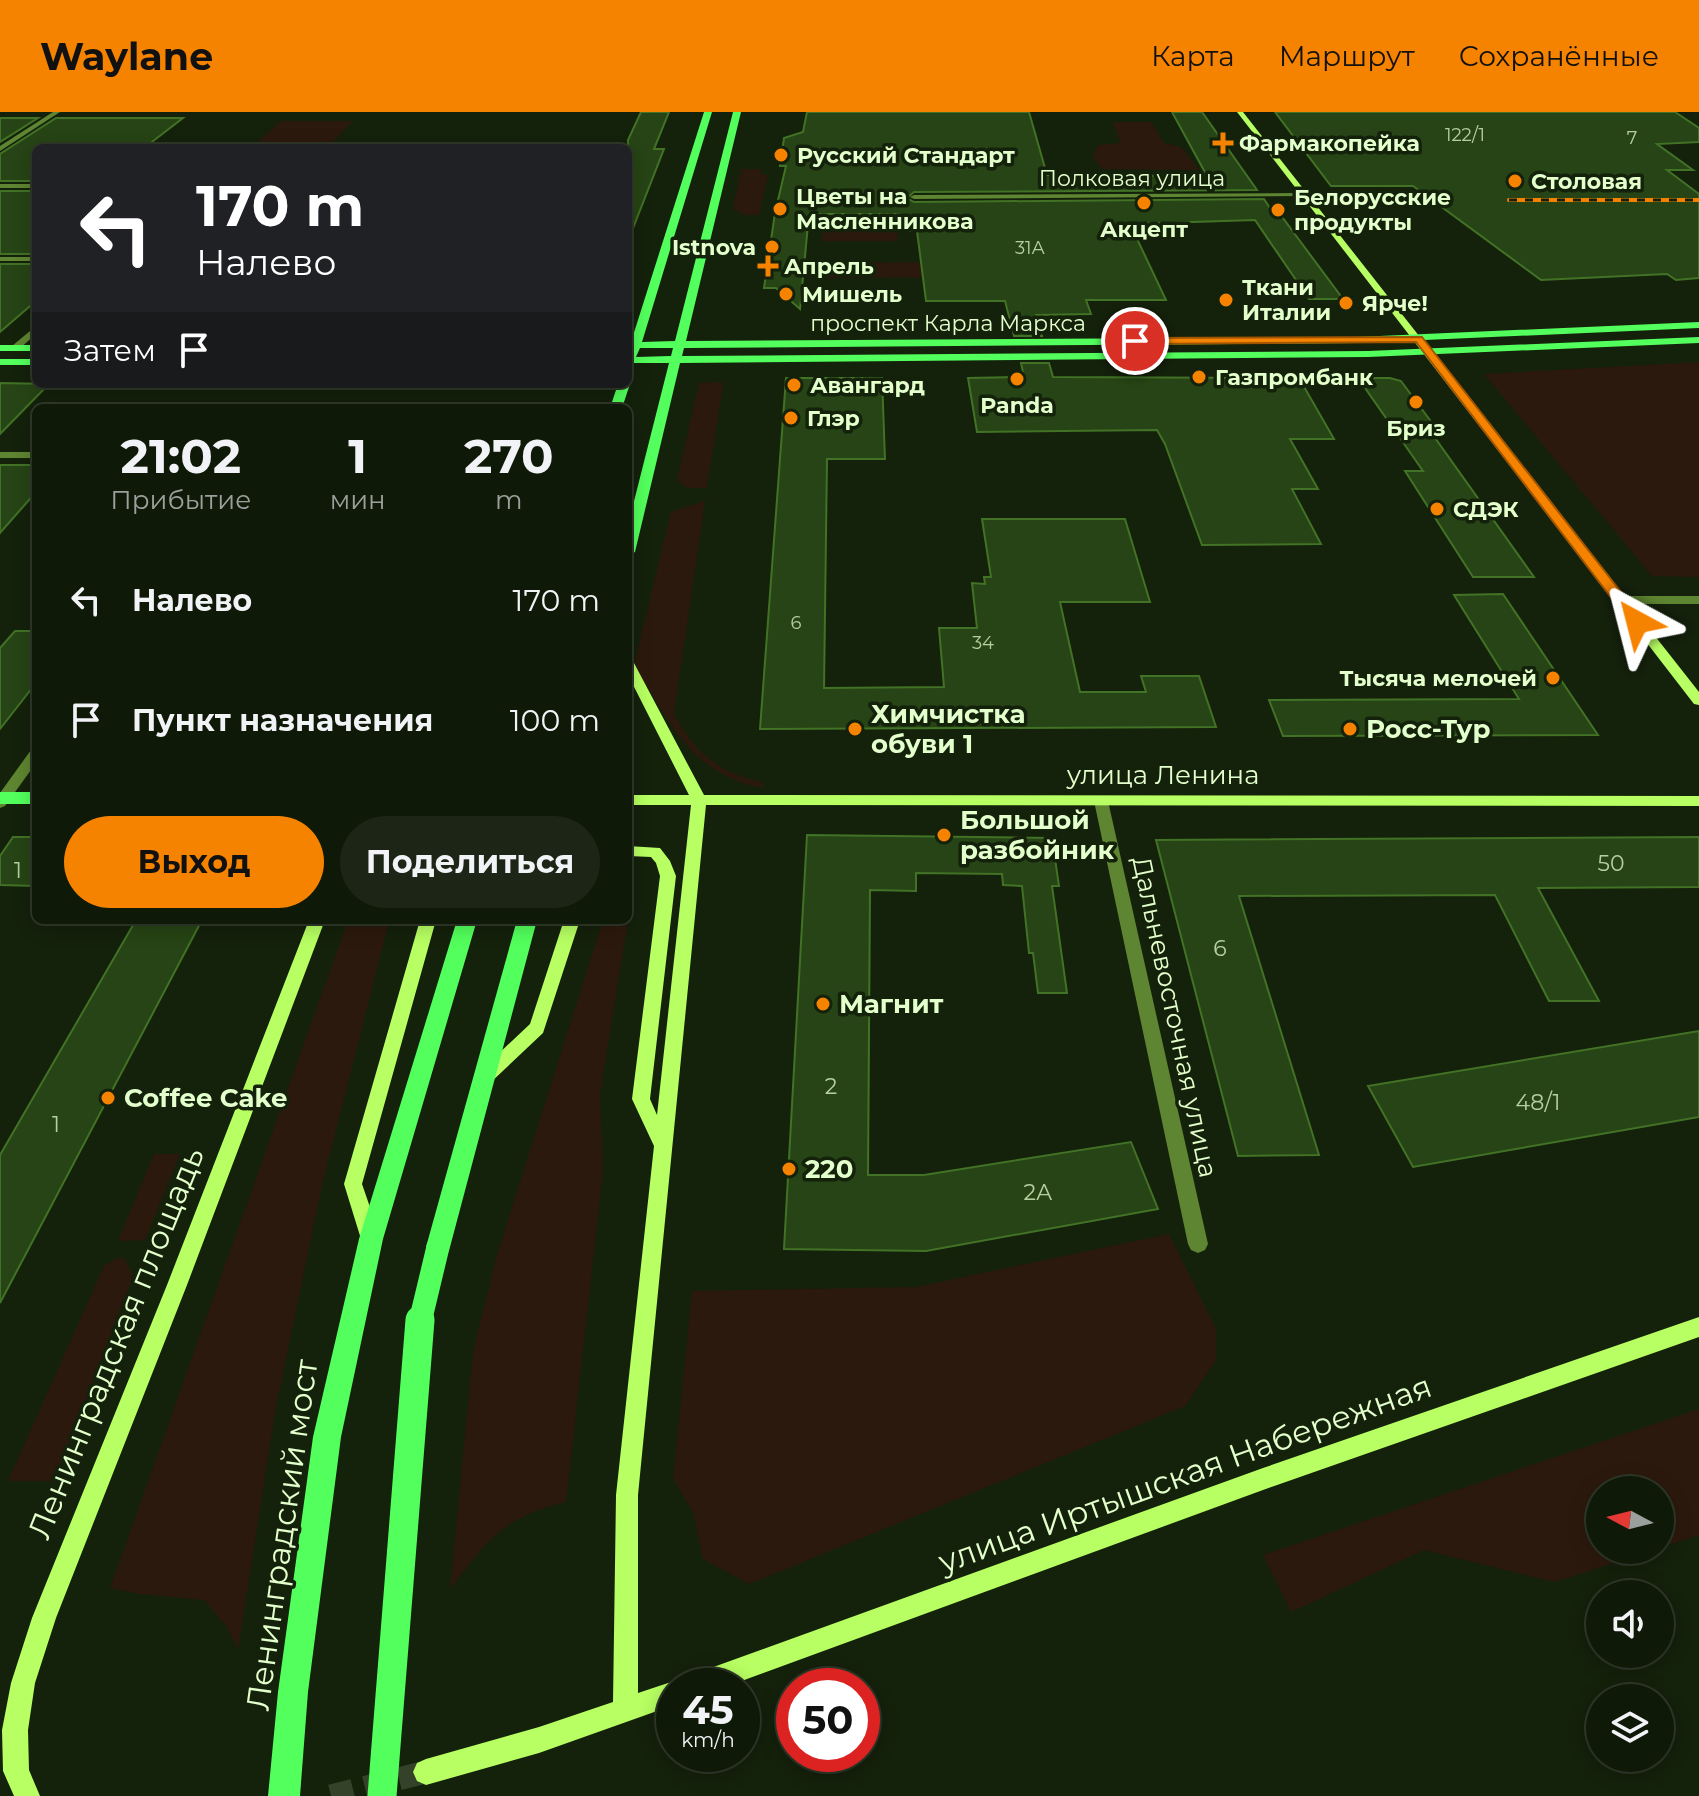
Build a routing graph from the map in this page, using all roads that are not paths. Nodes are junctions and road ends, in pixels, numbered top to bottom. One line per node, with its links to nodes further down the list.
1 (57, 112): 5 (street)
2 (708, 112): 16 (main road)
3 (737, 112): 18 (main road)
4 (1240, 112): 8 (main road)
5 (0, 149)
6 (0, 186): 7 (street)
7 (32, 186)
8 (1302, 195): 9 (street, Полковая улица); 14 (main road)
9 (914, 197)
10 (0, 259): 11 (street)
11 (32, 259)
12 (1699, 325): 14 (main road, проспект Карла Маркса)
13 (32, 333): 20 (street)
14 (1419, 339): 18 (main road, проспект Карла Маркса); 22 (main road)
15 (1699, 340): 22 (main road, проспект Карла Маркса)
16 (632, 342)
17 (632, 345): 18 (main road, проспект Карла Маркса)
18 (677, 345): 23 (main road)
19 (0, 348): 20 (main road)
20 (15, 348): 21 (main road)
21 (32, 348)
22 (1429, 353): 23 (main road, проспект Карла Маркса); 30 (main road)
23 (674, 360): 26 (main road, проспект Карла Маркса); 29 (main road)
24 (0, 362): 25 (main road)
25 (32, 362)
26 (632, 363)
27 (0, 455): 28 (street)
28 (32, 455)
29 (632, 535)
30 (1620, 600): 31 (street); 33 (main road)
31 (1699, 600)
32 (632, 671): 38 (main road)
33 (1699, 701)
34 (32, 758): 36 (street)
35 (32, 798): 36 (main road)
36 (1, 800)
37 (632, 800): 38 (main road, улица Ленина)
38 (699, 800): 39 (main road, улица Ленина); 48 (main road)
39 (1101, 801): 40 (main road, улица Ленина); 50 (street, Дальневосточная улица)
40 (1699, 801)
41 (632, 851): 48 (main road)
42 (315, 924): 56 (main road, Ленинградская площадь)
43 (427, 924): 49 (main road)
44 (466, 924): 49 (main road)
45 (526, 924): 47 (main road)
46 (571, 924): 47 (main road)
47 (483, 1079): 58 (main road, bridge)
48 (662, 1145): 54 (main road)
49 (371, 1239): 57 (main road, Ленинградский мост)
50 (1198, 1244)
51 (1699, 1327): 52 (main road, улица Иртышская Набережная)
52 (743, 1668)
53 (656, 1699): 54 (main road)
54 (625, 1709): 55 (main road)
55 (426, 1772)
56 (27, 1796)
57 (284, 1796)
58 (382, 1796)

